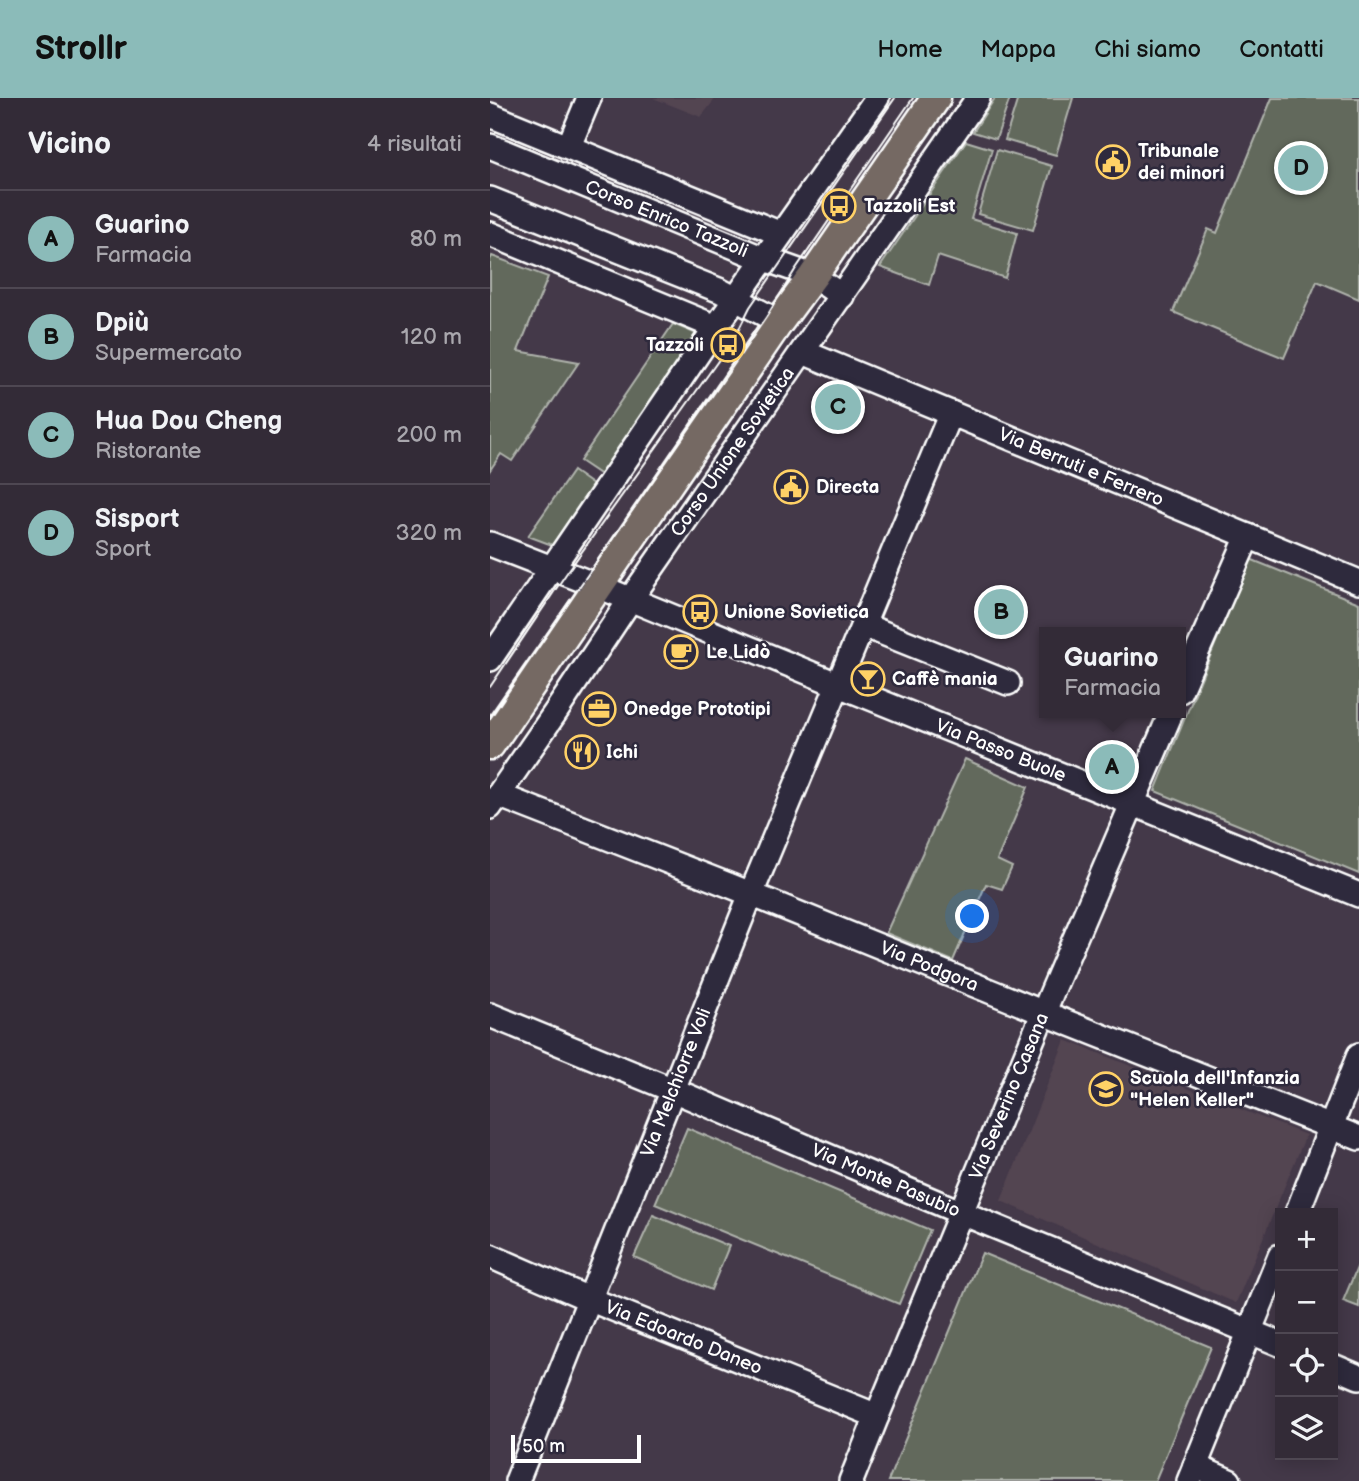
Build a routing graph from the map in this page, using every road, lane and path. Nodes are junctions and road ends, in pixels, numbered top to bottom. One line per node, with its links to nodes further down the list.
1 (589, 98): 7 (street)
2 (877, 98): 10 (street)
3 (936, 98): 12 (main road, Corso Unione Sovietica)
4 (978, 98): 13 (street, Corso Unione Sovietica)
5 (490, 115): 7 (street, Corso Enrico Tazzoli)
6 (490, 146): 11 (street, Corso Enrico Tazzoli)
7 (569, 146): 10 (street, Corso Enrico Tazzoli)
8 (490, 199): 14 (street)
9 (490, 234): 16 (street)
10 (781, 234): 11 (street)
11 (764, 259): 12 (street, Corso Enrico Tazzoli); 14 (street)
12 (813, 276): 13 (street, Corso Enrico Tazzoli); 15 (main road, Corso Unione Sovietica)
13 (842, 296): 17 (street, Corso Unione Sovietica)
14 (736, 299): 15 (street); 16 (street)
15 (779, 323): 23 (main road, Corso Unione Sovietica)
16 (716, 327): 21 (street)
17 (803, 352): 18 (street, Via Berruti e Ferrero); 24 (street, Corso Unione Sovietica)
18 (951, 413): 19 (street, Via Berruti e Ferrero); 25 (street)
19 (1248, 536): 22 (street, Via Berruti e Ferrero); 27 (street)
20 (490, 544): 21 (street)
21 (551, 569): 23 (street); 26 (street)
22 (1359, 582)
23 (598, 586): 24 (street, Via Passo Buole); 31 (main road, Corso Unione Sovietica)
24 (630, 600): 29 (street, Via Passo Buole); 32 (street, Corso Unione Sovietica)
25 (863, 625): 28 (street); 29 (street)
26 (490, 659)
27 (1186, 677)
28 (1008, 684)
29 (838, 685): 33 (street, Via Passo Buole); 34 (street, Via Melchiorre Voli)
30 (1169, 718): 33 (street, Via Severino Casana)
31 (490, 745)
32 (494, 801): 34 (street, Via Podgora)
33 (1131, 804): 35 (street, Via Passo Buole); 36 (street, Via Severino Casana)
34 (751, 894): 36 (street, Via Podgora); 39 (street, Via Melchiorre Voli)
35 (1359, 895)
36 (1044, 1013): 40 (street, Via Podgora); 43 (street, Via Severino Casana)
37 (490, 1015): 39 (street, Via Monte Pasubio)
38 (1359, 1055): 40 (street)
39 (673, 1090): 43 (street, Via Monte Pasubio); 46 (street, Via Melchiorre Voli)
40 (1331, 1126): 41 (street, Via Podgora); 42 (street)
41 (1359, 1138)
42 (1299, 1208)
43 (962, 1213): 47 (street, Via Monte Pasubio); 51 (street, Via Severino Casana)
44 (490, 1256): 46 (street, Via Edoardo Daneo)
45 (1275, 1269): 47 (street)
46 (589, 1299): 51 (street, Via Edoardo Daneo); 53 (street, Via Melchiorre Voli)
47 (1250, 1332): 48 (street, Via Monte Pasubio); 52 (street)
48 (1275, 1342)
49 (1338, 1368): 50 (street)
50 (1359, 1377)
51 (877, 1416): 54 (street, Via Severino Casana)
52 (1192, 1474): 55 (street)
53 (517, 1481)
54 (851, 1481)
55 (1229, 1481)

